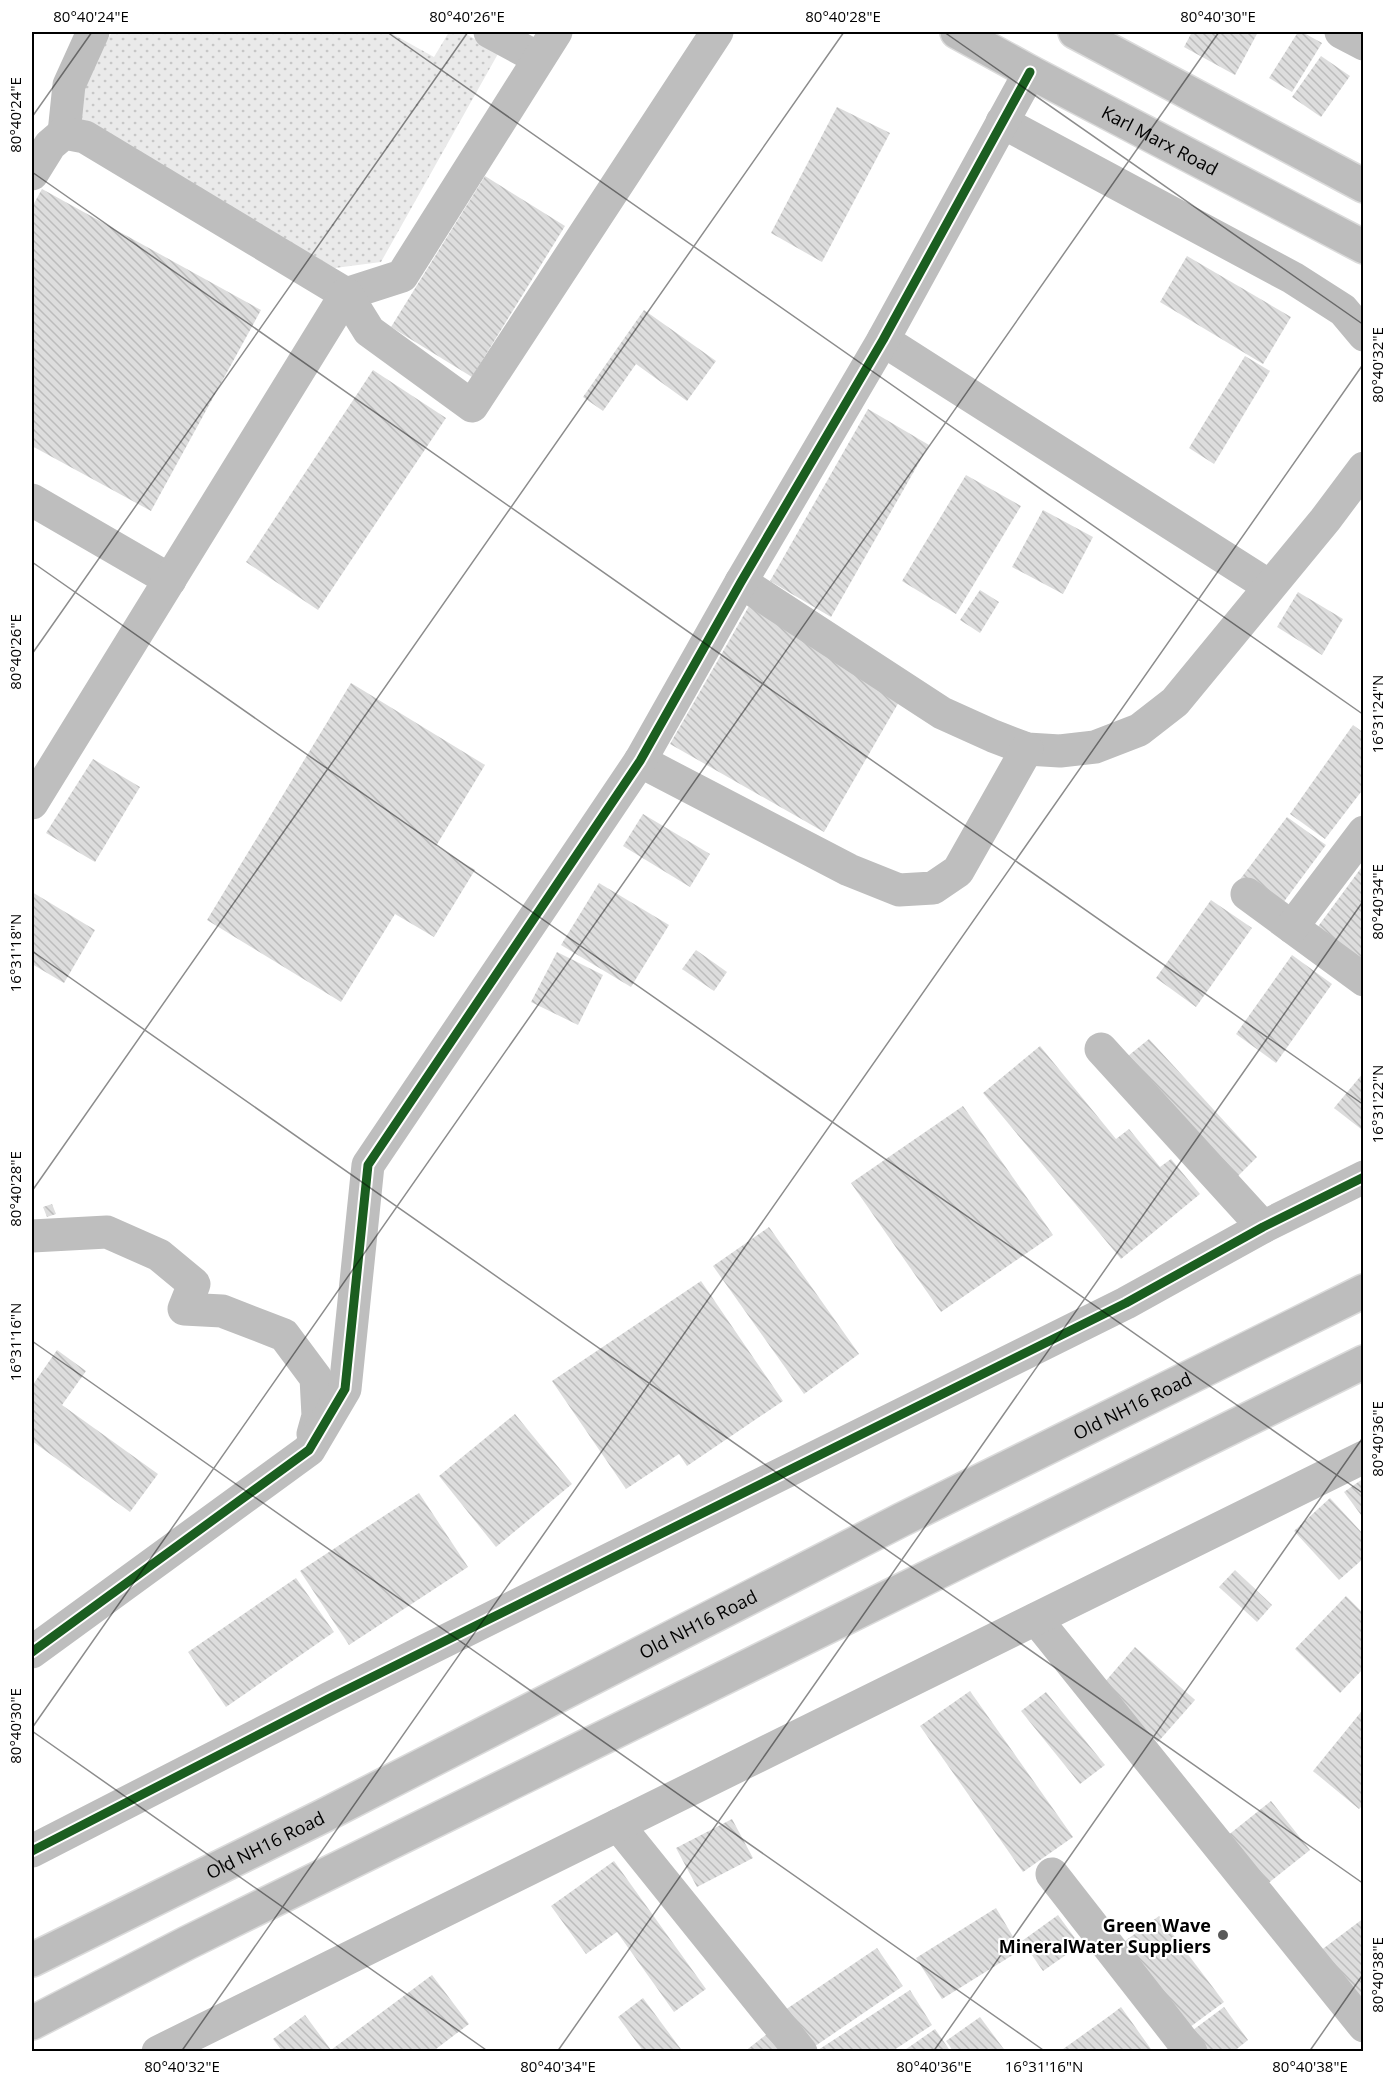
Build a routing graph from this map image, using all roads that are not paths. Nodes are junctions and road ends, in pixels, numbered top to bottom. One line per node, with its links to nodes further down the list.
1 (93, 32): 11 (street)
2 (490, 32): 8 (street)
3 (717, 32): 15 (street)
4 (957, 32): 9 (main road, Karl Marx Road)
5 (1075, 32): 13 (main road)
6 (1341, 32): 7 (street)
7 (1364, 44)
8 (547, 45): 15 (street)
9 (1030, 72): 10 (street); 14 (main road, Karl Marx Road)
10 (1002, 122): 16 (street); 17 (street)
11 (64, 133): 12 (street); 15 (street)
12 (32, 174)
13 (1364, 186)
14 (1364, 247)
15 (346, 294): 20 (street)
16 (1364, 335)
17 (883, 340): 21 (street); 22 (street)
18 (1364, 468): 22 (street)
19 (32, 500): 20 (street)
20 (170, 580): 25 (street)
21 (741, 582): 23 (street); 24 (street)
22 (1269, 586): 23 (street)
23 (1027, 748): 24 (street)
24 (640, 761): 36 (street)
25 (32, 803)
26 (1364, 832): 28 (street)
27 (1247, 894): 28 (street)
28 (1292, 927): 29 (street)
29 (1364, 980)
30 (1101, 1049): 32 (street)
31 (1364, 1177): 32 (street)
32 (1263, 1227): 41 (street)
33 (32, 1236): 36 (street)
34 (1364, 1291): 43 (main road, Old NH16 Road)
35 (1364, 1362): 44 (main road)
36 (309, 1450): 39 (street)
37 (1364, 1457): 38 (street)
38 (1036, 1619): 40 (street); 45 (street)
39 (32, 1652)
40 (618, 1825): 46 (street); 47 (street)
41 (32, 1851)
42 (1052, 1874): 48 (street)
43 (32, 1960)
44 (32, 2023)
45 (1364, 2026)
46 (173, 2048)
47 (801, 2052)
48 (1191, 2052)

